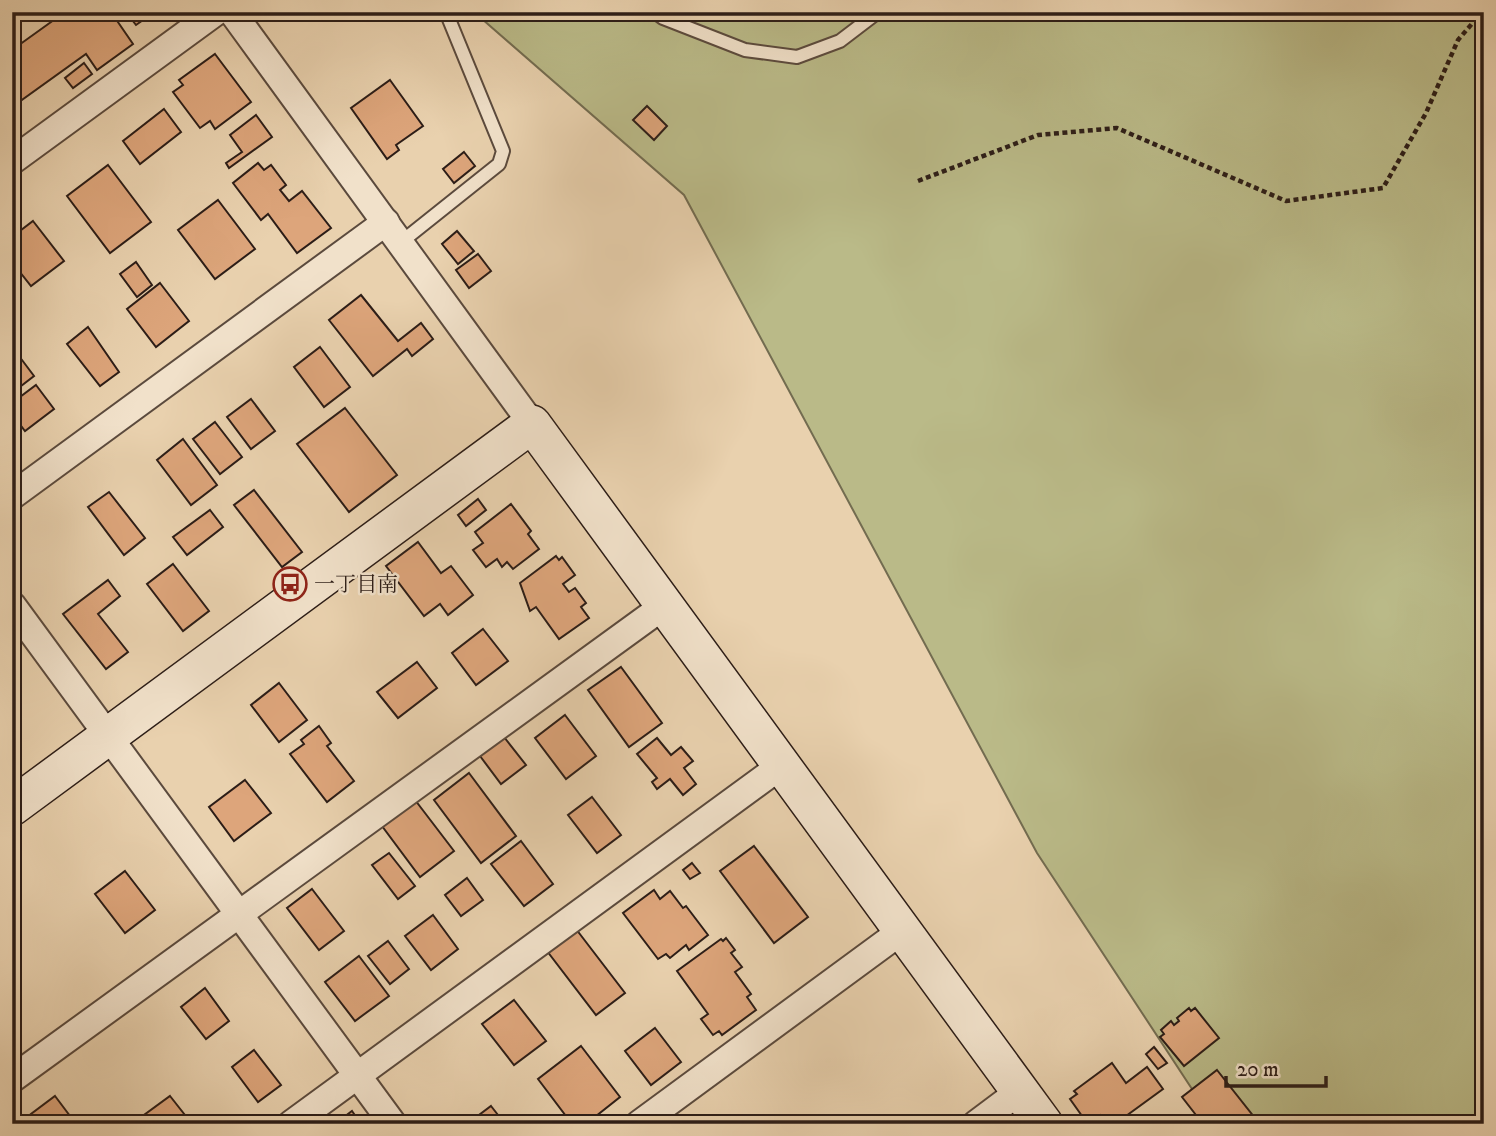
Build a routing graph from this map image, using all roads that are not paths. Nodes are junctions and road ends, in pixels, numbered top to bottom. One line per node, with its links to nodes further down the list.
1 (216, 12): 6 (street)
2 (232, 12): 7 (street)
3 (446, 12): 7 (lane)
4 (655, 12): 5 (lane)
5 (878, 12)
6 (12, 161)
7 (393, 232): 8 (street); 9 (street)
8 (533, 424): 11 (street); 12 (street)
9 (12, 495)
10 (12, 605): 12 (street)
11 (665, 605): 13 (street); 15 (street)
12 (109, 736): 14 (street); 15 (street)
13 (782, 765): 16 (street); 17 (street)
14 (12, 807)
15 (239, 914): 17 (street); 18 (street)
16 (903, 930): 19 (street); 22 (street)
17 (357, 1075): 20 (street); 21 (street)
18 (12, 1079)
19 (1020, 1091): 23 (street); 24 (street)
20 (291, 1124)
21 (393, 1124)
22 (639, 1124)
23 (975, 1124)
24 (1044, 1124)

